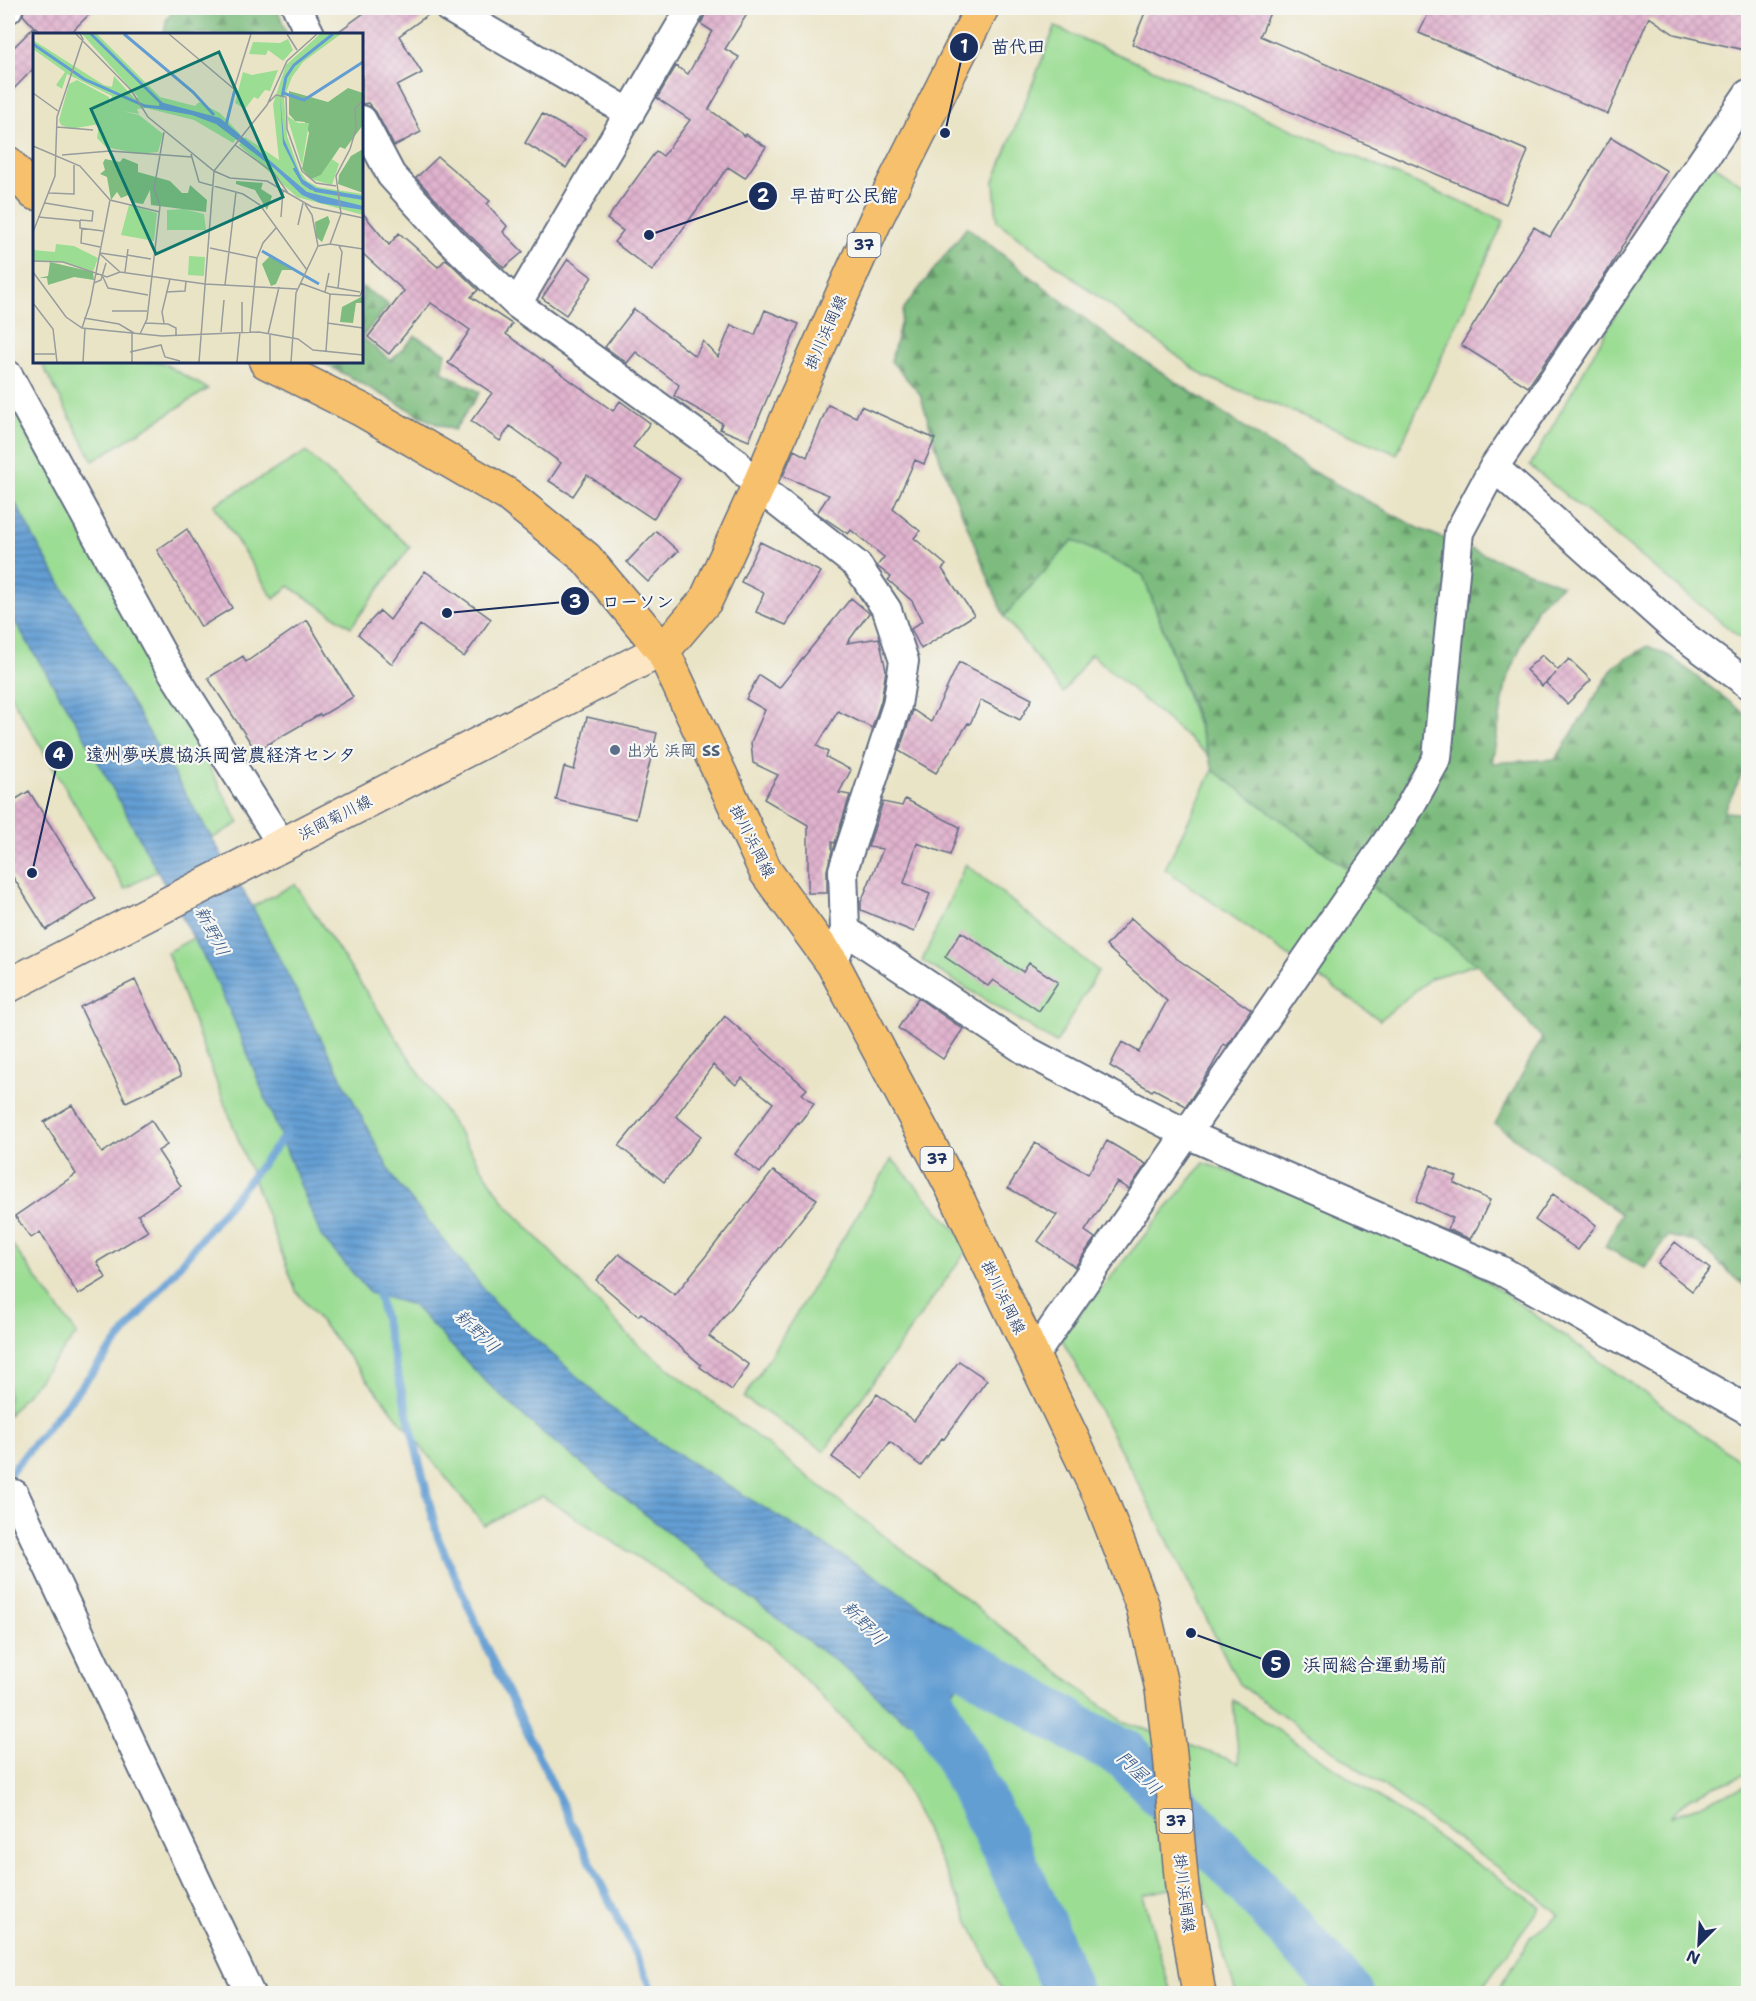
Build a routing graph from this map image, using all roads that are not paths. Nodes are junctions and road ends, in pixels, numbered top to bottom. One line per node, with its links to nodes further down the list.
1 (297, 8): 5 (street)
2 (449, 8): 7 (street)
3 (691, 8): 7 (street)
4 (982, 8): 15 (main road, 掛川浜岡線 / 37)
5 (310, 33)
6 (1749, 94): 14 (street)
7 (630, 113): 11 (street)
8 (363, 122): 11 (street)
9 (8, 163): 10 (main road)
10 (33, 192)
11 (517, 304): 15 (street)
12 (268, 363): 16 (main road, 掛川浜岡線 / 37)
13 (8, 375): 18 (street)
14 (1494, 467): 17 (street); 22 (street)
15 (758, 487): 16 (main road, 掛川浜岡線 / 37); 19 (street)
16 (663, 651): 18 (main road, 浜岡菊川線); 20 (main road, 掛川浜岡線 / 37)
17 (1749, 684)
18 (277, 847): 21 (main road, 浜岡菊川線)
19 (845, 930): 20 (street); 22 (street)
20 (833, 964): 23 (main road, 掛川浜岡線 / 37)
21 (8, 986)
22 (1187, 1134): 23 (street); 24 (street)
23 (1033, 1357): 27 (main road, 掛川浜岡線 / 37)
24 (1749, 1410)
25 (8, 1501): 26 (street)
26 (250, 1994)
27 (1199, 1994)

